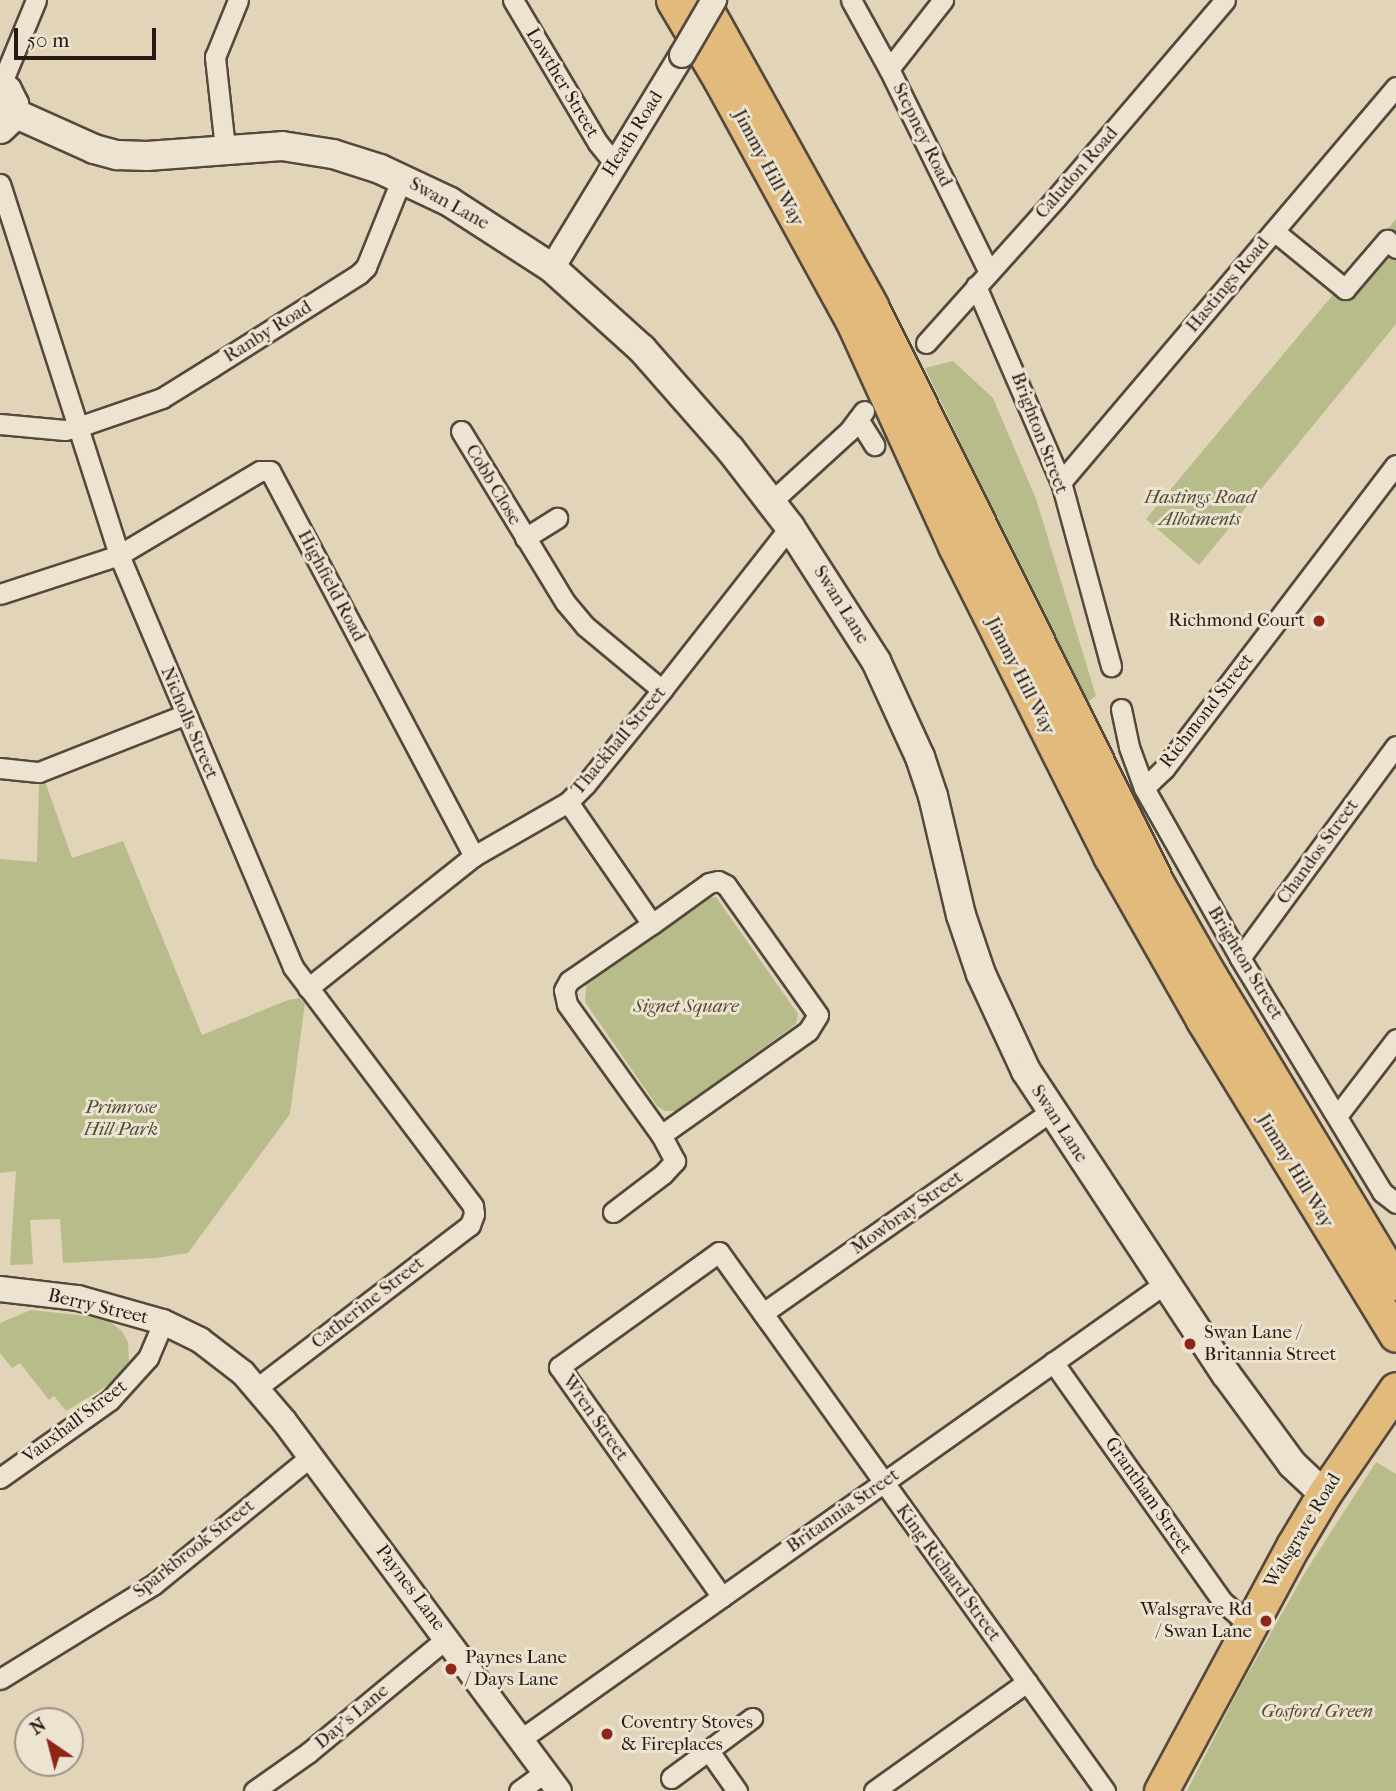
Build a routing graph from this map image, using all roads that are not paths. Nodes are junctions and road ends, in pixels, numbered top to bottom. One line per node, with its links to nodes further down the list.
1 (36, 0): 11 (street)
2 (238, 0): 14 (street)
3 (513, 0): 15 (street, Lowther Street)
4 (673, 0): 55 (highway, Jimmy Hill Way)
5 (701, 0): 55 (highway, Jimmy Hill Way)
6 (714, 0): 15 (street, Heath Road, bridge)
7 (851, 0): 10 (street, Stepney Road)
8 (943, 0): 10 (street)
9 (1225, 0): 21 (street, Caludon Road)
10 (889, 69): 21 (street, Stepney Road)
11 (0, 85): 13 (main road)
12 (1396, 87): 18 (street, Hastings Road)
13 (7, 121): 14 (main road, Swan Lane)
14 (225, 148): 16 (main road, Swan Lane)
15 (614, 163): 20 (street, Heath Road)
16 (402, 178): 20 (main road, Swan Lane); 24 (street, Ranby Road)
17 (0, 184): 24 (street, Nicholls Street)
18 (1274, 231): 19 (street); 28 (street, Hastings Road)
19 (1396, 248)
20 (552, 268): 29 (main road, Swan Lane)
21 (983, 279): 22 (street, Caludon Road); 28 (street, Brighton Street)
22 (926, 343)
23 (0, 424): 24 (street, Ranby Road)
24 (78, 428): 33 (street, Nicholls Street)
25 (460, 431): 32 (street, Cobb Close)
26 (874, 444): 29 (street)
27 (1396, 466): 41 (street, Richmond Street)
28 (1061, 482): 35 (street, Brighton Street)
29 (771, 502): 31 (main road, Swan Lane)
30 (557, 518): 32 (street, Cobb Close)
31 (790, 527): 36 (street, Thackhall Street); 48 (main road, Swan Lane)
32 (525, 538): 36 (street, Cobb Close)
33 (119, 555): 34 (street); 38 (street, Nicholls Street); 43 (street, Highfield Road)
34 (0, 594)
35 (1111, 666)
36 (662, 690): 42 (street, Thackhall Street)
37 (1121, 709): 41 (street, Brighton Street)
38 (184, 715): 40 (street); 46 (street, Nicholls Street)
39 (1396, 746): 45 (street, Chandos Street)
40 (0, 768)
41 (1144, 788): 45 (street, Brighton Street)
42 (568, 802): 43 (street, Thackhall Street); 44 (street)
43 (474, 856): 46 (street, Thackhall Street)
44 (652, 924): 50 (street); 50 (street)
45 (1240, 958): 49 (street, Brighton Street)
46 (308, 988): 53 (street, Nicholls Street)
47 (1396, 1039): 49 (street)
48 (1050, 1112): 56 (main road, Swan Lane); 58 (street, Mowbray Street)
49 (1336, 1116): 51 (street, Brighton Street)
50 (661, 1135): 52 (street)
51 (1396, 1203)
52 (613, 1212)
53 (474, 1214): 62 (street, Catherine Street)
54 (719, 1252): 58 (street, King Richard Street); 68 (street, Wren Street)
55 (1378, 1272): 60 (highway, Jimmy Hill Way)
56 (1164, 1284): 61 (street, Britannia Street); 67 (main road, Swan Lane)
57 (0, 1289): 59 (street, Berry Street)
58 (763, 1313): 66 (street, King Richard Street)
59 (163, 1322): 62 (street, Berry Street); 65 (street, Vauxhall Street)
60 (1396, 1335)
61 (1053, 1362): 66 (street, Britannia Street); 69 (street, Grantham Street)
62 (257, 1388): 64 (street, Paynes Lane)
63 (1396, 1389): 67 (highway, Walsgrave Road)
64 (311, 1456): 70 (street, Paynes Lane); 71 (street, Sparkbrook Street)
65 (0, 1478)
66 (882, 1483): 68 (street, Britannia Street); 72 (street, King Richard Street)
67 (1324, 1494): 69 (highway, Walsgrave Road)
68 (722, 1597): 74 (street, Britannia Street)
69 (1248, 1624): 83 (highway, Walsgrave Road)
70 (447, 1638): 74 (street, Paynes Lane); 78 (street, Day's Lane)
71 (0, 1679)
72 (1027, 1682): 81 (street); 82 (street, King Richard Street)
73 (752, 1718): 75 (street)
74 (521, 1739): 77 (street, Paynes Lane)
75 (709, 1751): 76 (street); 80 (street)
76 (671, 1778)
77 (552, 1781): 79 (street)
78 (254, 1791)
79 (519, 1791)
80 (737, 1791)
81 (874, 1791)
82 (1105, 1791)
83 (1161, 1791)

